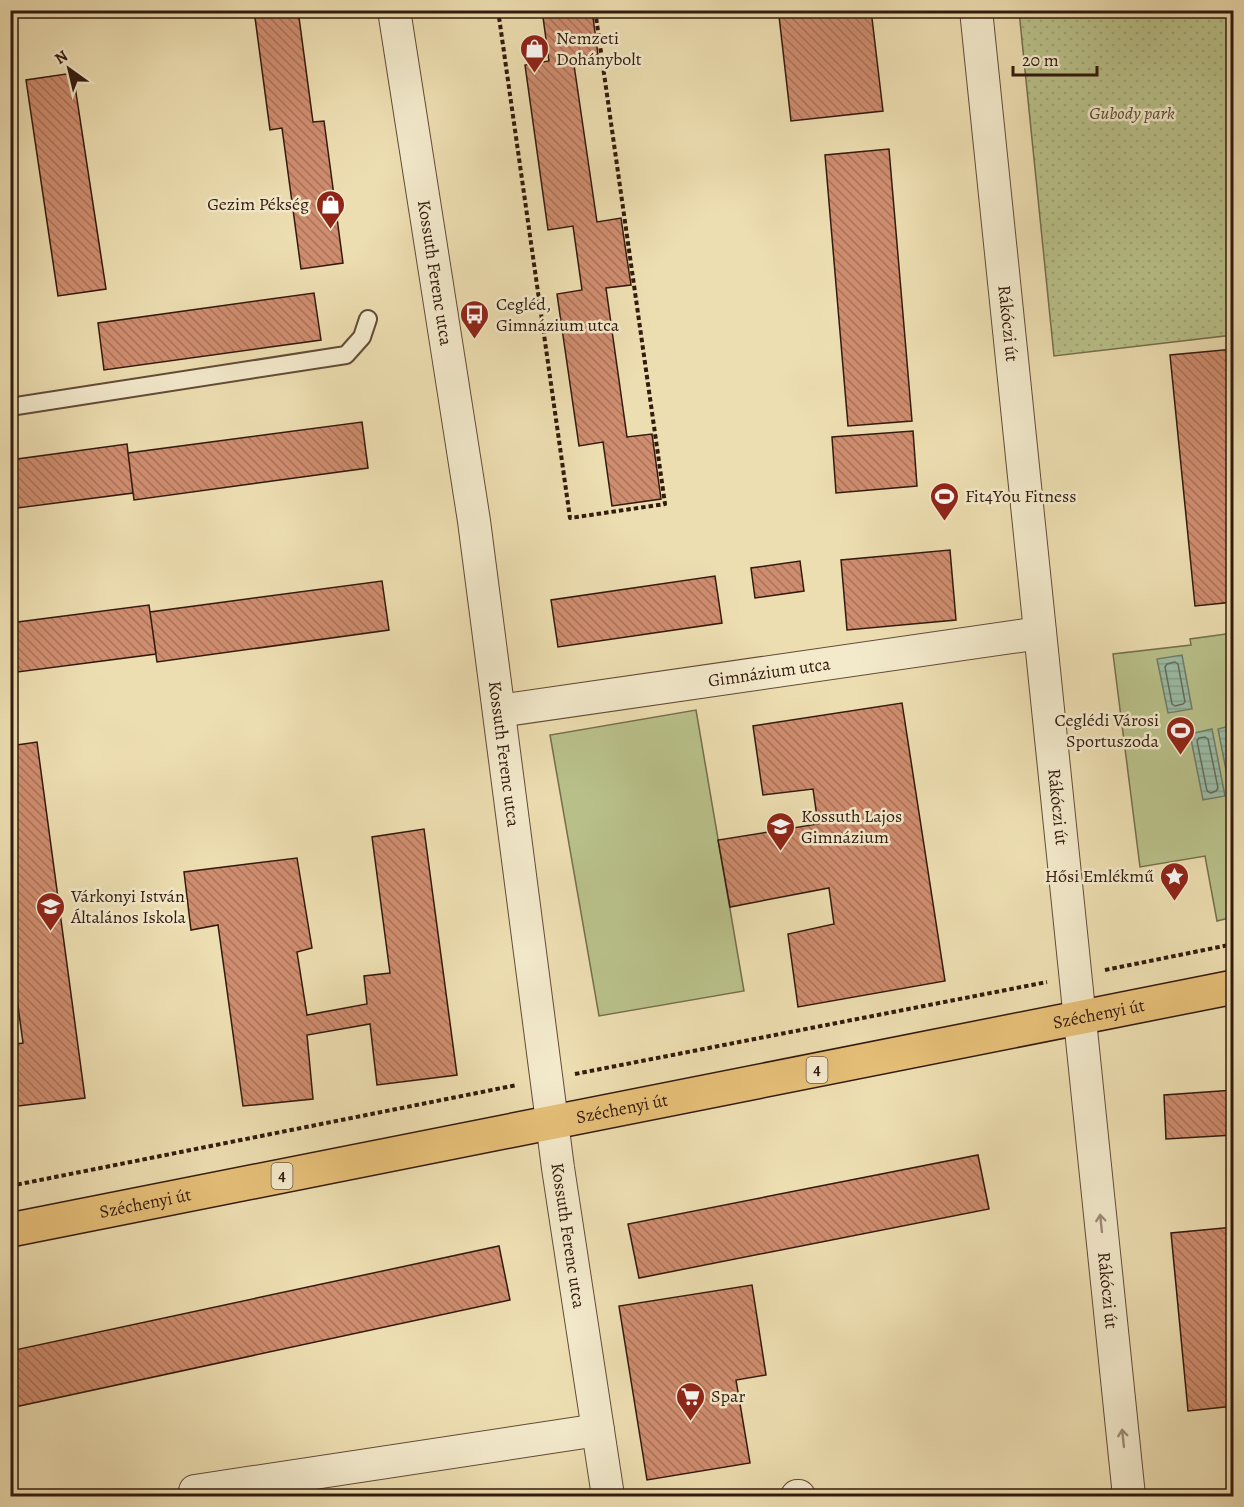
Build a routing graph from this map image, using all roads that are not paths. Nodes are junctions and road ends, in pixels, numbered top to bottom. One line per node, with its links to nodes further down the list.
1 (394, 10): 6 (street, Kossuth Ferenc utca)
2 (976, 10): 5 (street, Rákóczi út)
3 (368, 319): 4 (lane)
4 (10, 407)
5 (1040, 633): 6 (street, Gimnázium utca); 8 (street, Rákóczi út)
6 (499, 711): 9 (street, Kossuth Ferenc utca)
7 (1233, 987): 8 (main road, Széchenyi út / 4)
8 (1080, 1017): 9 (main road, Széchenyi út / 4); 14 (street, Rákóczi út, one-way to 8)
9 (553, 1122): 10 (main road, Széchenyi út / 4); 11 (street, Kossuth Ferenc utca)
10 (10, 1230)
11 (598, 1430): 12 (street); 13 (street, Kossuth Ferenc utca)
12 (196, 1497)
13 (608, 1497)
14 (1129, 1497)

